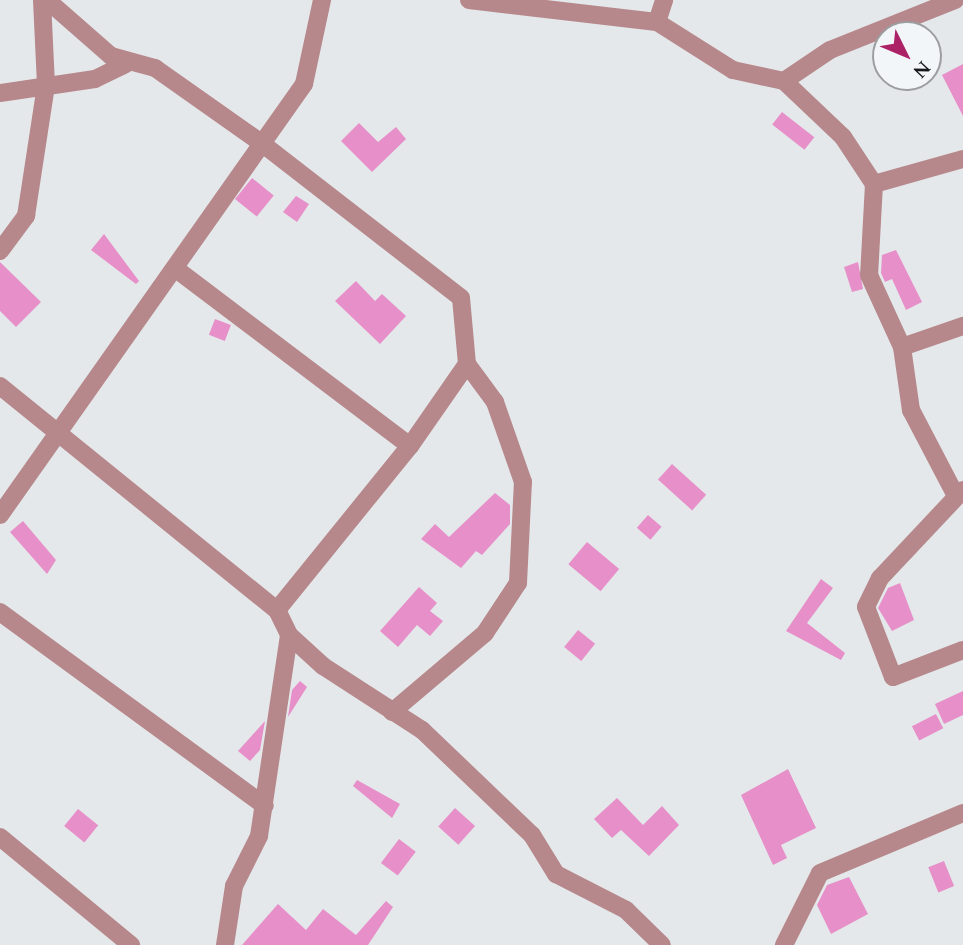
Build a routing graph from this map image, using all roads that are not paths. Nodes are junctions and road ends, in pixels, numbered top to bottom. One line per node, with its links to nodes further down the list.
1 (44, 0): 7 (street); 9 (street)
2 (323, 0): 11 (street)
3 (474, 0): 6 (street)
4 (664, 0): 6 (street)
5 (955, 0): 8 (street)
6 (657, 22): 8 (street)
7 (126, 64): 9 (street); 11 (street)
8 (784, 82): 13 (street)
9 (46, 86): 10 (street); 14 (street)
10 (0, 93)
11 (264, 145): 15 (street); 18 (street)
12 (963, 159): 13 (street)
13 (874, 184): 17 (street)
14 (0, 251)
15 (176, 269): 20 (street); 21 (street)
16 (963, 327): 17 (street)
17 (902, 347): 22 (street)
18 (467, 364): 21 (street); 28 (street)
19 (0, 386): 20 (street)
20 (61, 429): 23 (street); 24 (street)
21 (410, 446): 24 (street)
22 (959, 492): 27 (street)
23 (0, 515)
24 (277, 610): 26 (street)
25 (0, 612): 29 (street)
26 (289, 635): 28 (street); 29 (street)
27 (963, 650)
28 (392, 712): 34 (street)
29 (265, 806): 33 (street)
30 (963, 813): 35 (street)
31 (0, 837): 32 (street)
32 (131, 945)
33 (225, 945)
34 (662, 945)
35 (784, 945)

